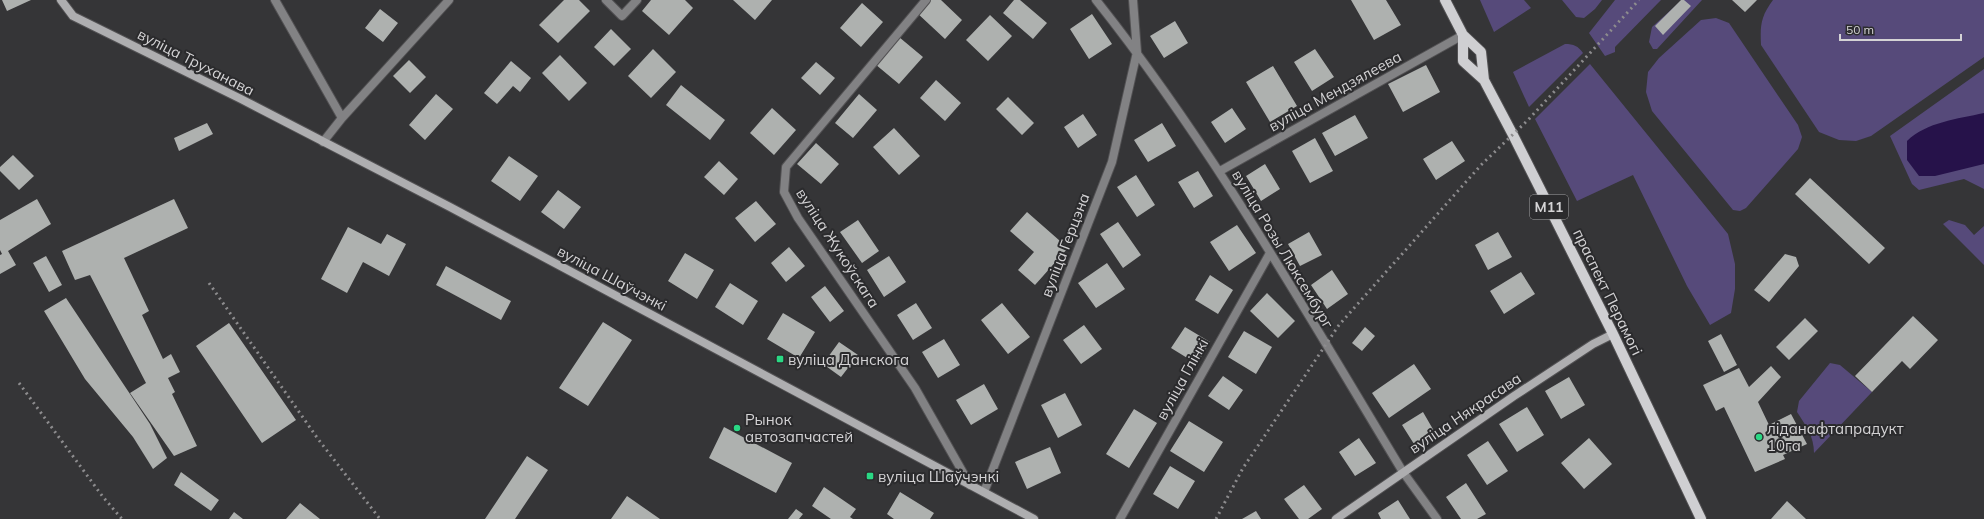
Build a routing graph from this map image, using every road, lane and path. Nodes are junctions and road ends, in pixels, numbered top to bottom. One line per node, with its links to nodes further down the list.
1 (61, 0): 14 (main road, вуліца Труханава)
2 (275, 0): 13 (street)
3 (449, 0): 13 (street)
4 (606, 0): 5 (street)
5 (637, 0)
6 (926, 0): 19 (street, вуліца Жукоўскага)
7 (1096, 0): 11 (street, вуліца Розы Люксембург)
8 (1133, 0): 11 (street, вуліца Герцэна)
9 (1445, 0): 10 (main road, праспект Перамогі / М11)
10 (1463, 36): 12 (main road, праспект Перамогі / М11); 12 (main road, праспект Перамогі / М11); 15 (street, вуліца Мендзялеева)
11 (1137, 52): 15 (street, вуліца Розы Люксембург); 20 (street, вуліца Герцэна)
12 (1484, 80): 17 (main road, праспект Перамогі / М11)
13 (342, 118): 14 (street)
14 (323, 142): 19 (main road, вуліца Шаўчэнкі)
15 (1220, 171): 16 (street, вуліца Розы Люксембург)
16 (1270, 253): 18 (street, вуліца Розы Люксембург); 22 (street, вуліца Глінкі)
17 (1613, 334): 18 (main road, вуліца Някрасава); 25 (main road, праспект Перамогі / М11)
18 (1403, 472): 23 (main road, вуліца Някрасава); 24 (street, вуліца Розы Люксембург)
19 (970, 485): 20 (main road, вуліца Шаўчэнкі)
20 (984, 492): 21 (main road, вуліца Шаўчэнкі)
21 (1034, 519)
22 (1120, 519)
23 (1336, 519)
24 (1438, 519)
25 (1702, 519)

